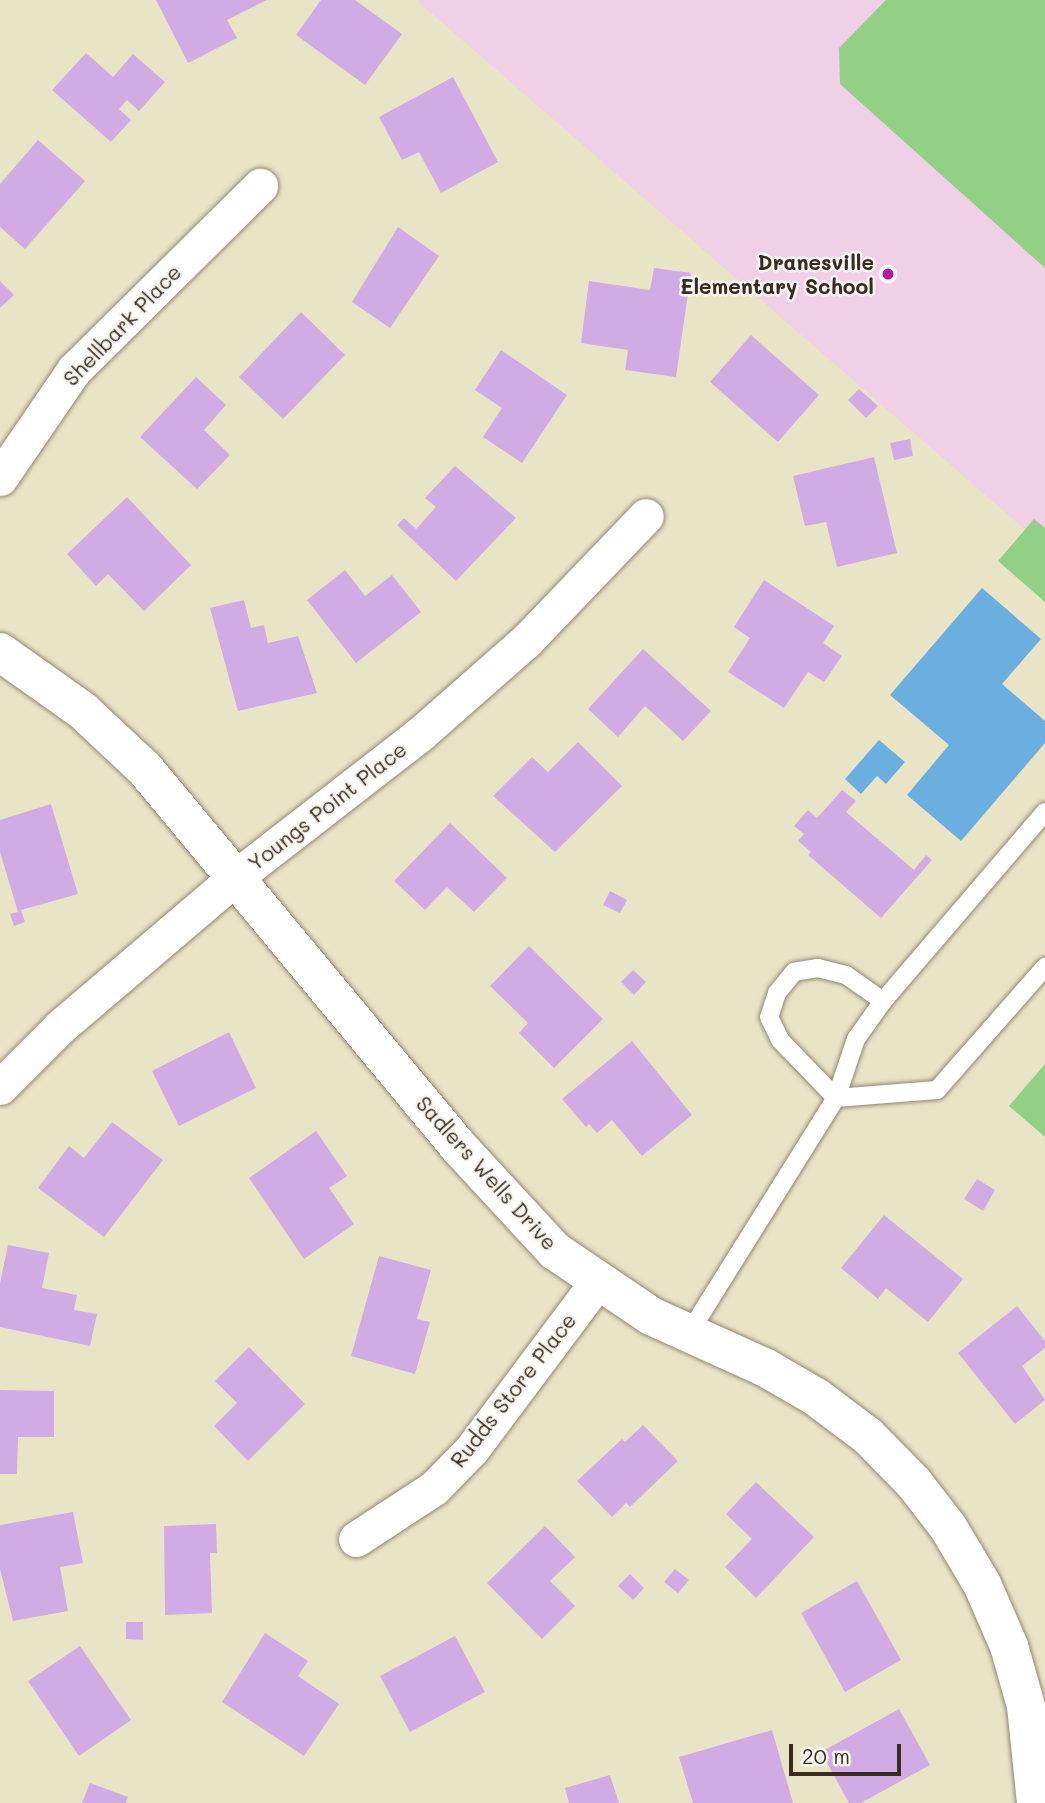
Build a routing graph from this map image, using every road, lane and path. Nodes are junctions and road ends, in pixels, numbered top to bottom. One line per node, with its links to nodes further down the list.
1 (260, 186): 2 (street, Shellbark Place)
2 (0, 478)
3 (646, 516): 6 (street, Youngs Point Place)
4 (0, 652): 6 (street, Sadlers Wells Drive)
5 (1045, 812): 8 (lane)
6 (237, 876): 9 (street, Youngs Point Place); 11 (street, Sadlers Wells Drive)
7 (1045, 967): 10 (lane)
8 (883, 1001): 10 (lane); 10 (lane)
9 (0, 1087)
10 (836, 1098): 12 (lane)
11 (596, 1283): 12 (street, Sadlers Wells Drive); 13 (street, Rudds Store Place)
12 (689, 1333): 14 (street, Sadlers Wells Drive)
13 (356, 1539)
14 (1036, 1803)

